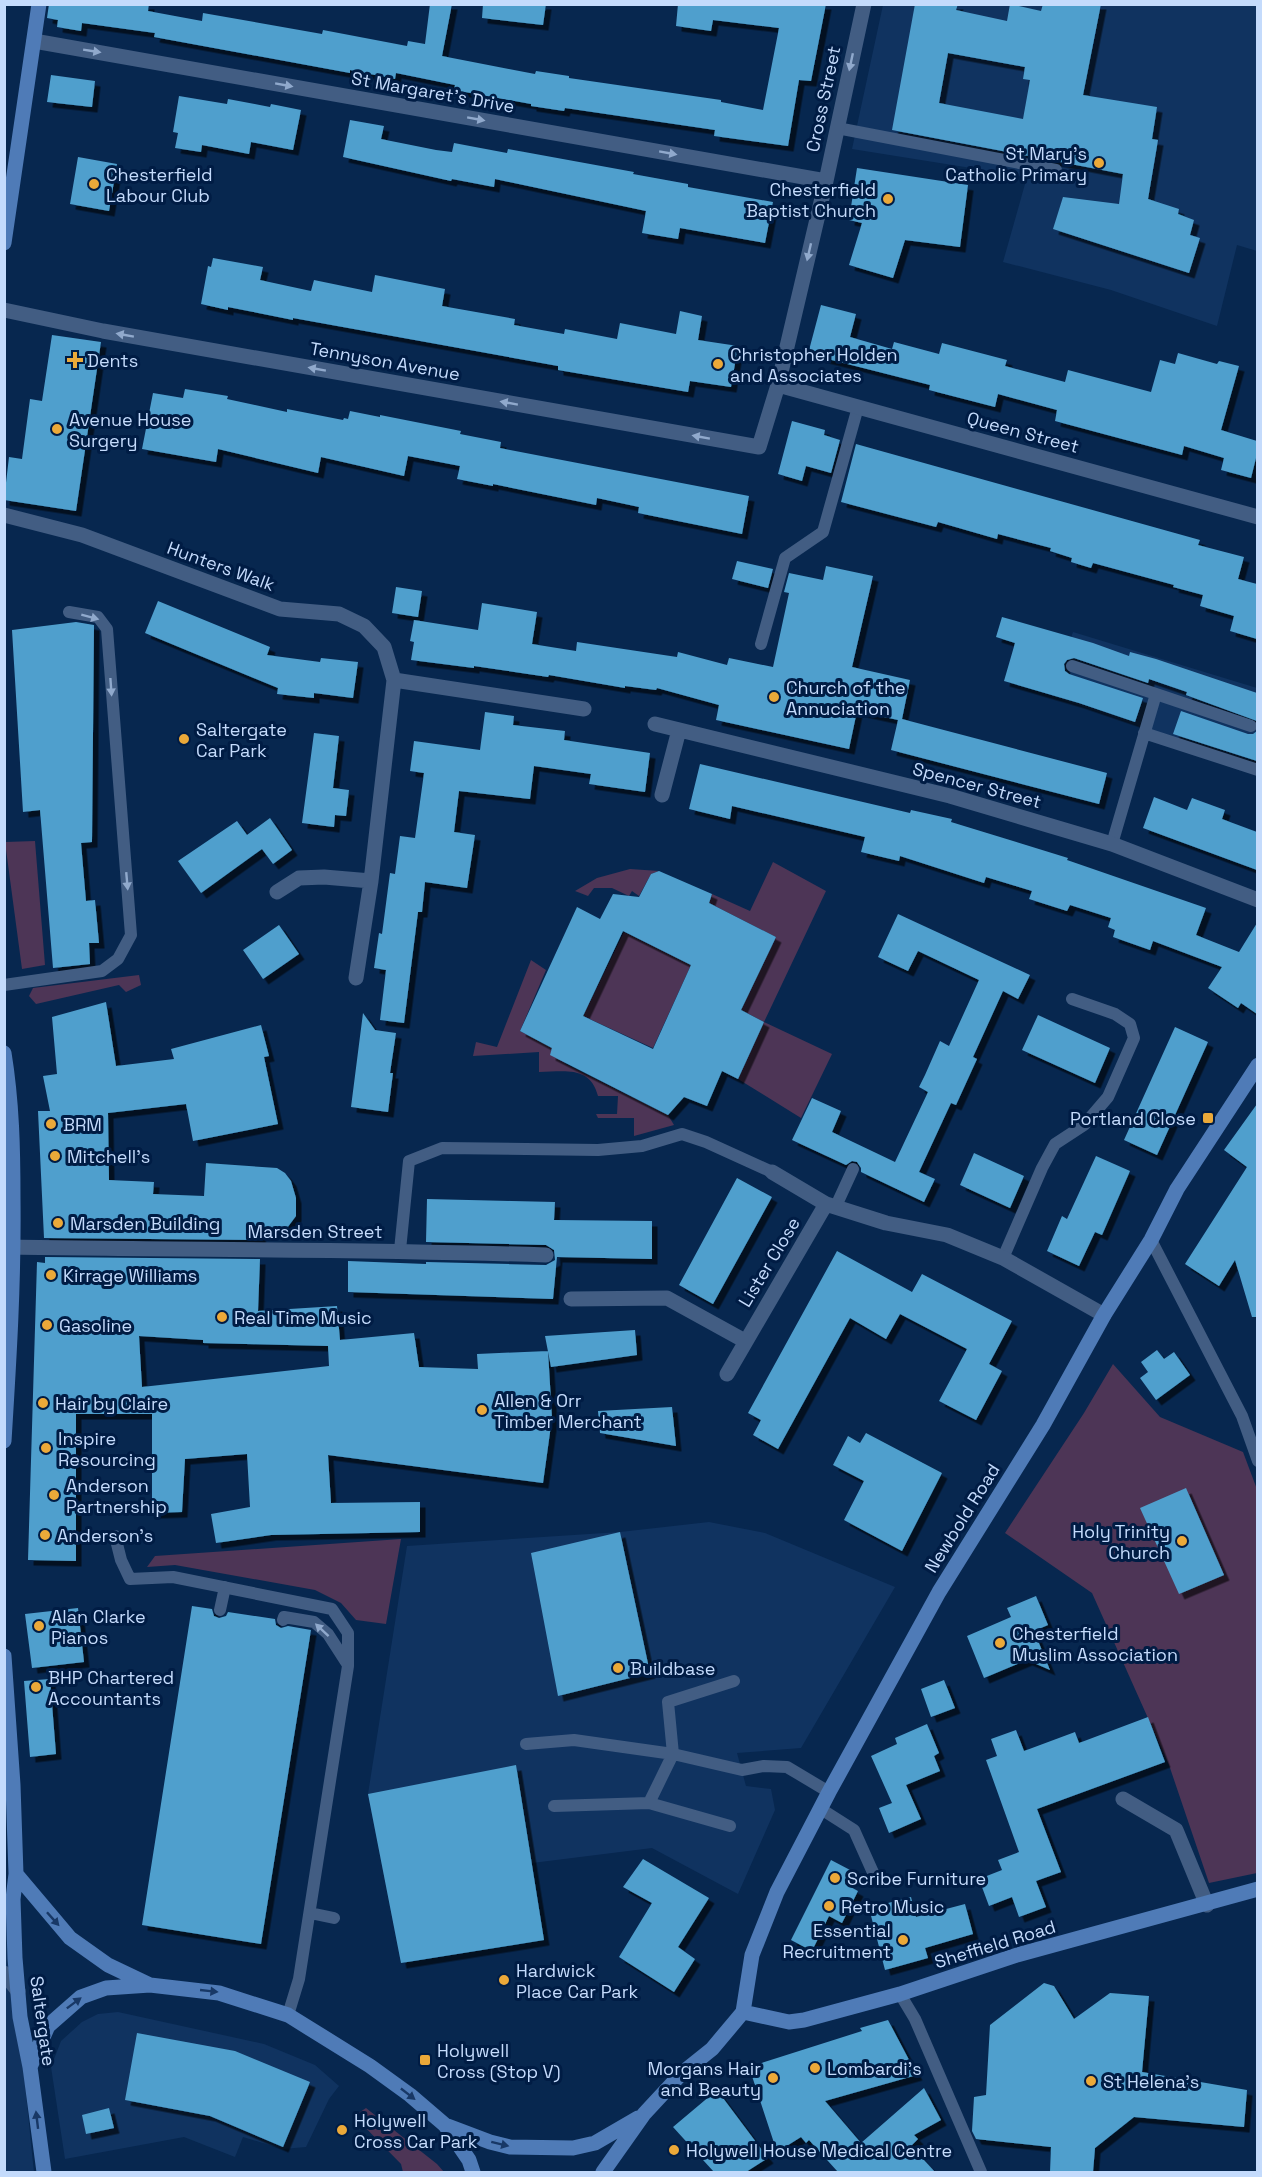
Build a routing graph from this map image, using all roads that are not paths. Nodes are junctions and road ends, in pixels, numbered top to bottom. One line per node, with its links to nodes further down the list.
1 (39, 4): 3 (main road)
2 (859, 8): 4 (street, Cross Street, one-way to 4)
3 (34, 41): 6 (street, St Margaret's Drive, one-way to 6); 7 (main road)
4 (837, 128): 5 (lane); 6 (street, Cross Street)
5 (1056, 170)
6 (826, 181): 9 (street, Cross Street, one-way to 9)
7 (5, 235)
8 (4, 310): 11 (street, Tennyson Avenue, one-way to 8)
9 (778, 385): 10 (street, Queen Street); 11 (street, Cross Street)
10 (858, 407): 13 (street, Queen Street); 15 (lane)
11 (759, 447)
12 (4, 515): 17 (street, Hunters Walk)
13 (1257, 517)
14 (69, 612): 31 (lane, one-way to 31)
15 (761, 644)
16 (1072, 666): 18 (lane)
17 (394, 680): 19 (street); 27 (street, Hunters Walk)
18 (1156, 694): 21 (lane); 23 (lane)
19 (584, 709)
20 (655, 724): 22 (street, Spencer Street)
21 (1251, 726)
22 (679, 730): 25 (street); 26 (street, Spencer Street)
23 (1144, 733): 24 (lane); 26 (lane)
24 (1257, 771)
25 (662, 795)
26 (1113, 844): 29 (street, Spencer Street)
27 (371, 880): 28 (street); 30 (street, Hunters Walk)
28 (278, 892)
29 (1257, 900)
30 (356, 978)
31 (4, 985)
32 (1072, 999): 43 (lane)
33 (4, 1053): 36 (main road)
34 (1257, 1065): 39 (main road, Newbold Road)
35 (853, 1169): 38 (lane)
36 (9, 1172): 40 (main road)
37 (772, 1172): 38 (street); 41 (lane)
38 (831, 1205): 43 (street); 46 (street, Lister Close)
39 (1151, 1240): 45 (main road, Newbold Road); 50 (lane)
40 (13, 1247): 41 (street, Marsden Street); 47 (main road)
41 (400, 1250): 42 (street, Marsden Street)
42 (546, 1255)
43 (1003, 1258): 45 (street)
44 (571, 1299): 46 (street)
45 (1104, 1315): 60 (main road, Newbold Road)
46 (745, 1341): 48 (street, Lister Close)
47 (7, 1345): 49 (main road)
48 (727, 1374)
49 (4, 1442)
50 (1257, 1461)
51 (115, 1536): 52 (lane)
52 (225, 1587): 53 (lane); 56 (lane)
53 (220, 1610)
54 (283, 1620): 56 (lane, one-way to 54)
55 (4, 1656): 66 (main road, Saltergate)
56 (348, 1666): 70 (lane)
57 (734, 1681): 59 (lane)
58 (526, 1744): 59 (lane)
59 (673, 1754): 60 (lane); 62 (lane)
60 (829, 1792): 64 (main road, Newbold Road)
61 (1124, 1799): 69 (street)
62 (649, 1803): 63 (lane); 65 (lane)
63 (554, 1806)
64 (821, 1809): 67 (lane); 76 (main road, Newbold Road)
65 (730, 1827)
66 (10, 1874): 73 (main road, one-way to 73); 74 (main road, Saltergate)
67 (875, 1877)
68 (1257, 1889): 69 (main road, Sheffield Road)
69 (1207, 1905): 75 (main road, Sheffield Road)
70 (310, 1913): 71 (lane); 77 (lane)
71 (334, 1918)
72 (4, 1973): 74 (street)
73 (150, 1985): 77 (main road, one-way to 77); 78 (main road, one-way to 73)
74 (18, 1991): 78 (main road, Saltergate)
75 (900, 1994): 76 (main road, Sheffield Road); 84 (lane)
76 (743, 2012): 79 (main road)
77 (288, 2015): 80 (main road, one-way to 80)
78 (30, 2067): 81 (main road, Saltergate, one-way to 78)
79 (644, 2114): 80 (main road, one-way to 79); 83 (main road)
80 (445, 2125): 82 (main road)
81 (44, 2172)
82 (474, 2172)
83 (603, 2172)
84 (981, 2172)

